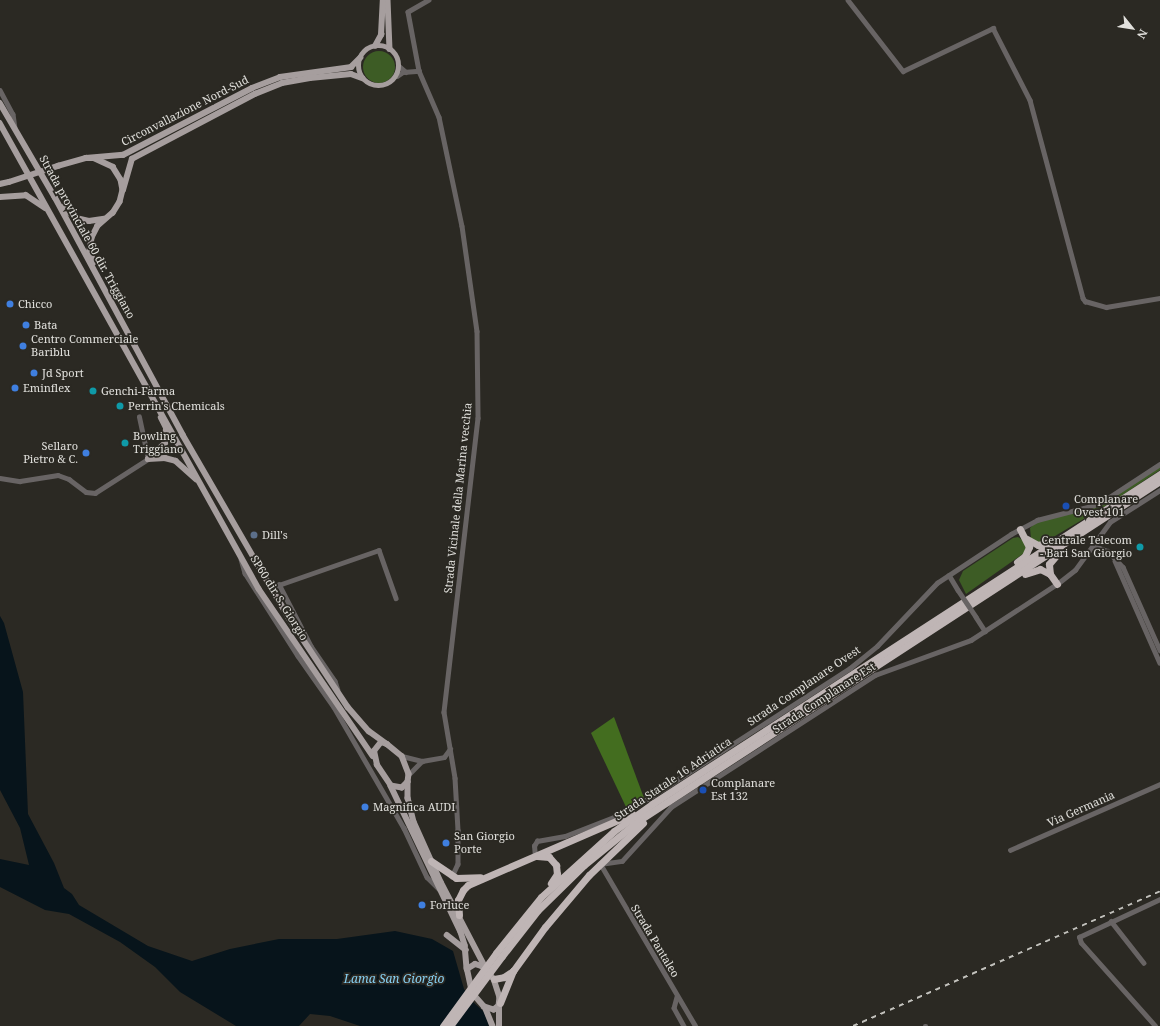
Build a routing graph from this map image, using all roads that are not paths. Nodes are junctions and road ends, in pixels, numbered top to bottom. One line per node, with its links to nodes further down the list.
1 (383, 0): 5 (main road)
2 (388, 0): 6 (main road)
3 (430, 0): 9 (street, Strada Vicinale della Marina vecchia)
4 (848, 0): 24 (street)
5 (375, 46): 6 (main road); 7 (main road)
6 (390, 49): 8 (main road)
7 (360, 58): 12 (main road); 17 (main road, Circonvallazione Nord-Sud)
8 (399, 66): 10 (street); 11 (main road)
9 (419, 71): 10 (street); 53 (street, Strada Vicinale della Marina vecchia)
10 (406, 72): 11 (street)
11 (397, 76): 12 (main road)
12 (362, 78): 19 (main road, Circonvallazione Nord-Sud)
13 (0, 90): 16 (street)
14 (0, 103): 16 (main road, Strada provinciale 60 dir. Triggiano)
15 (0, 123): 23 (main road, SP60 dir. S. Giorgio)
16 (15, 128): 21 (main road, Strada provinciale 60 dir. Triggiano)
17 (86, 158): 18 (main road, Circonvallazione Nord-Sud, bridge); 19 (main road)
18 (0, 184)
19 (123, 190): 22 (main road, Circonvallazione Nord-Sud)
20 (0, 197): 23 (main road)
21 (55, 197): 22 (main road); 25 (main road, Strada provinciale 60 dir. Triggiano)
22 (104, 219): 25 (main road, Circonvallazione Nord-Sud)
23 (54, 220): 26 (main road, SP60 dir. S. Giorgio)
24 (1160, 298)
25 (115, 308): 45 (main road, Strada provinciale 60 dir. Triggiano)
26 (146, 382): 28 (main road); 34 (main road, SP60 dir. S. Giorgio)
27 (139, 417): 28 (street)
28 (148, 459): 31 (street); 34 (main road)
29 (1160, 464): 36 (street, Strada Complanare Ovest)
30 (1160, 474): 35 (highway)
31 (0, 478)
32 (1160, 481): 35 (highway)
33 (1160, 490): 38 (street, Strada Complanare Est)
34 (214, 506): 39 (main road, SP60 dir. S. Giorgio)
35 (1092, 522): 37 (highway); 41 (highway); 46 (highway)
36 (1020, 529): 37 (highway); 42 (street, Strada Complanare Ovest)
37 (1027, 539): 46 (highway)
38 (1092, 545): 40 (street); 44 (street, Strada Complanare Est)
39 (240, 553): 54 (main road, SP60 dir. S. Giorgio); 60 (street)
40 (1114, 557): 49 (street); 50 (street)
41 (1050, 574): 44 (highway); 46 (highway)
42 (949, 575): 48 (street, bridge); 67 (street, Strada Complanare Ovest)
43 (279, 584): 45 (street); 47 (street); 51 (street)
44 (1057, 584): 48 (street, Strada Complanare Est)
45 (270, 588): 51 (main road, Strada provinciale 60 dir. Triggiano)
46 (978, 596): 65 (highway, Strada Statale 16 Adriatica)
47 (396, 598)
48 (985, 631): 69 (street, Strada Complanare Est)
49 (1160, 650)
50 (1160, 663)
51 (339, 694): 52 (main road, Strada provinciale 60 dir. Triggiano)
52 (387, 744): 54 (main road); 55 (main road, Strada provinciale 60 dir. Triggiano)
53 (450, 749): 56 (street); 58 (street, Strada Vicinale della Marina vecchia)
54 (373, 756): 59 (main road, SP60 dir. S. Giorgio)
55 (402, 756): 57 (street); 61 (main road)
56 (444, 758): 57 (street); 58 (street)
57 (422, 761): 61 (street)
58 (452, 764): 71 (street, Strada Vicinale della Marina vecchia)
59 (380, 770): 60 (street); 64 (main road, SP60 dir. S. Giorgio)
60 (373, 773): 73 (street)
61 (409, 774): 62 (main road)
62 (408, 782): 64 (main road); 68 (main road)
63 (1160, 784): 66 (street, Via Germania)
64 (392, 786): 73 (main road)
65 (654, 806): 67 (highway); 69 (highway); 74 (highway, Strada Statale 16 Adriatica); 76 (highway, Strada Statale 16 Adriatica)
66 (1010, 850)
67 (535, 856): 70 (highway); 76 (highway)
68 (431, 861): 71 (highway); 79 (main road)
69 (600, 864): 72 (highway); 89 (street, Strada Pantaleo)
70 (484, 876): 71 (highway); 79 (highway)
71 (452, 877)
72 (578, 888): 75 (highway); 78 (highway)
73 (439, 889): 81 (main road)
74 (557, 891): 75 (highway); 83 (highway, Strada Statale 16 Adriatica)
75 (565, 892): 78 (highway)
76 (541, 897): 83 (highway, Strada Statale 16 Adriatica)
77 (1160, 900): 80 (street)
78 (564, 904): 87 (highway)
79 (459, 915): 86 (main road)
80 (1111, 921): 84 (street); 98 (street)
81 (456, 923): 82 (main road); 82 (main road)
82 (466, 950): 85 (main road)
83 (499, 954): 92 (highway, Strada Statale 16 Adriatica, bridge); 93 (highway, Strada Statale 16 Adriatica, bridge)
84 (1144, 963)
85 (467, 969): 86 (main road); 91 (main road)
86 (487, 970): 88 (main road)
87 (513, 971): 88 (highway); 90 (highway)
88 (494, 979): 90 (main road)
89 (677, 997): 96 (street); 97 (street, Strada Pantaleo)
90 (500, 1005): 91 (main road); 95 (main road)
91 (486, 1009): 94 (main road)
92 (443, 1026)
93 (450, 1026)
94 (493, 1026)
95 (499, 1026)
96 (684, 1026)
97 (695, 1026)
98 (1155, 1026)

